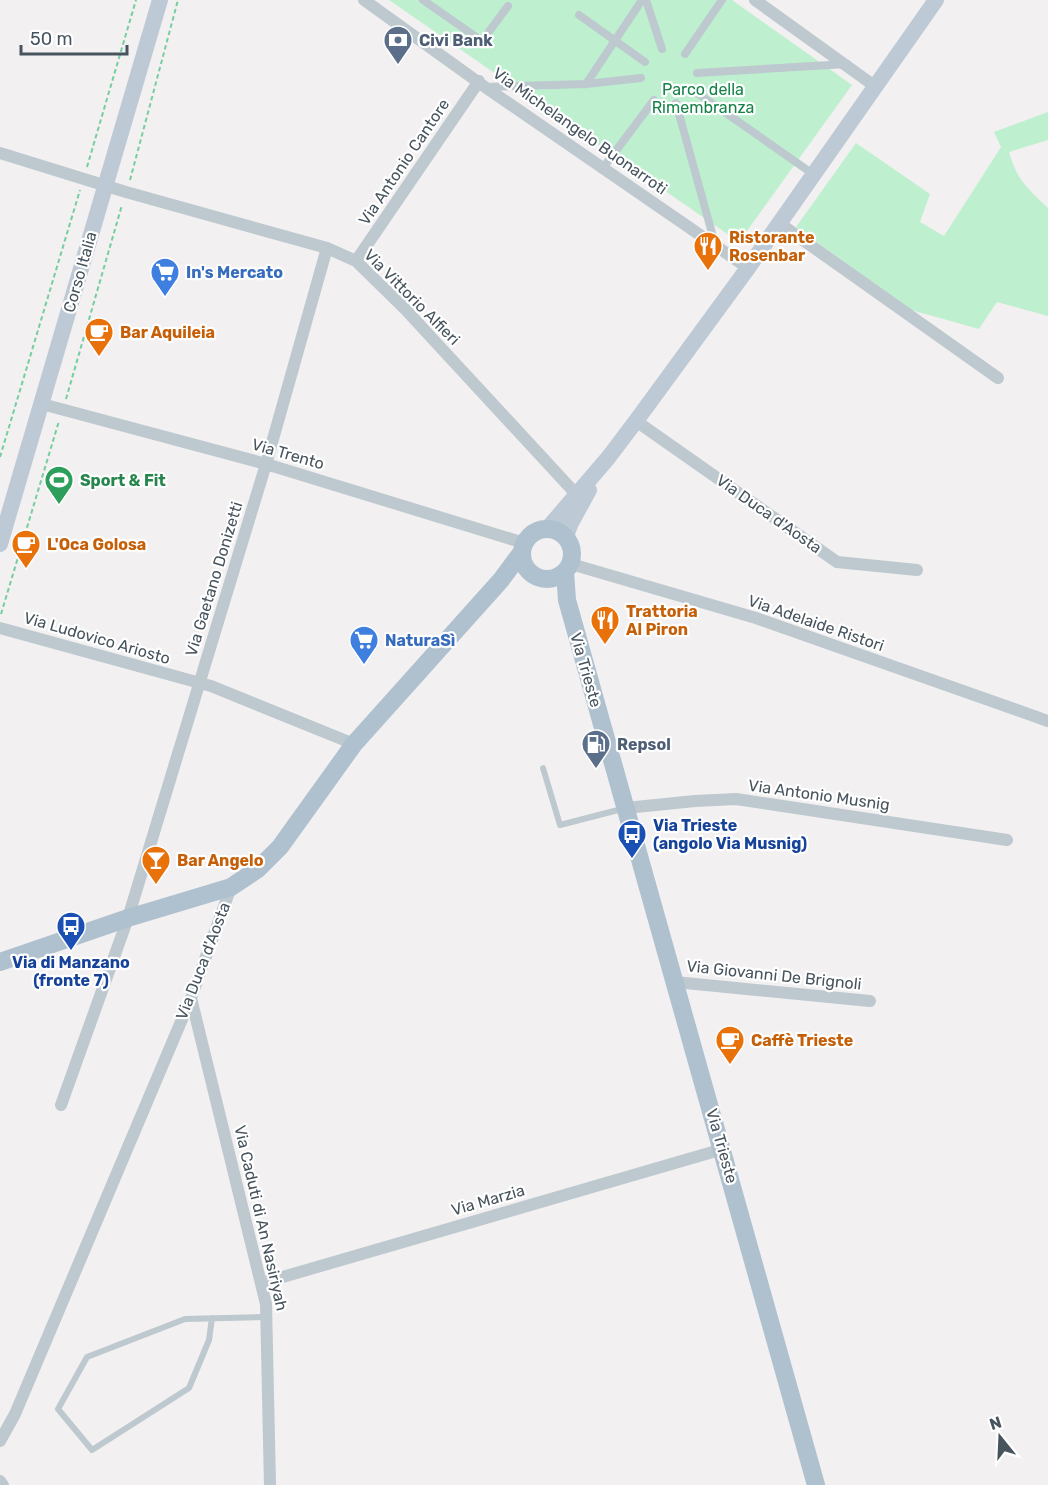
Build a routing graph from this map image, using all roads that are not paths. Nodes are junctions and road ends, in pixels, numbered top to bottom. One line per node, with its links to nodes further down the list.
1 (160, 0): 26 (main road, Corso Italia)
2 (423, 0): 8 (street)
3 (644, 0): 10 (street); 11 (street)
4 (722, 0): 12 (street)
5 (755, 0): 14 (street)
6 (936, 0): 19 (main road, Via Duca d'Aosta)
7 (369, 2): 17 (street, Via Michelangelo Buonarroti)
8 (508, 6)
9 (579, 15): 10 (street)
10 (614, 40): 13 (street); 18 (street)
11 (662, 49)
12 (685, 54)
13 (645, 62)
14 (847, 64): 15 (street); 19 (street)
15 (697, 73)
16 (641, 78): 18 (street)
17 (482, 84): 18 (street); 24 (street, Via Michelangelo Buonarroti); 30 (street, Via Antonio Cantore)
18 (586, 84)
19 (876, 87): 25 (main road, Via Duca d'Aosta)
20 (693, 90): 25 (street)
21 (654, 100): 24 (street)
22 (676, 103): 28 (street)
23 (0, 153): 26 (street, Via Vittorio Alfieri)
24 (603, 168): 28 (street, Via Michelangelo Buonarroti)
25 (813, 174): 27 (main road, Via Duca d'Aosta)
26 (106, 185): 29 (street, Via Vittorio Alfieri); 33 (main road, Corso Italia)
27 (779, 223): 31 (main road, Via Duca d'Aosta); 32 (street)
28 (716, 244): 31 (street, Via Michelangelo Buonarroti)
29 (327, 248): 30 (street, Via Vittorio Alfieri); 36 (street, Via Gaetano Donizetti)
30 (356, 261): 37 (street, Via Vittorio Alfieri)
31 (748, 268): 34 (main road, Via Duca d'Aosta)
32 (998, 378)
33 (42, 404): 36 (street, Via Trento); 40 (main road, Corso Italia)
34 (636, 421): 35 (main road, Via Duca d'Aosta); 42 (street, Via Duca d'Aosta)
35 (608, 458): 37 (main road, Via Duca d'Aosta); 39 (main road, Via Duca d'Aosta)
36 (267, 464): 41 (street, Via Trento); 45 (street, Via Gaetano Donizetti)
37 (576, 494): 38 (main road, Via Duca d'Aosta)
38 (548, 528): 39 (main road); 41 (main road, Via Duca d'Aosta)
39 (566, 536): 43 (main road)
40 (0, 544)
41 (524, 555): 43 (main road); 47 (main road, Via Duca d'Aosta)
42 (917, 570)
43 (562, 572): 46 (street, Via Adelaide Ristori); 49 (main road, Via Trieste)
44 (0, 628): 45 (street, Via Ludovico Ariosto)
45 (200, 683): 47 (street, Via Ludovico Ariosto); 52 (street, Via Gaetano Donizetti)
46 (1048, 721)
47 (354, 744): 51 (main road, Via Duca d'Aosta)
48 (543, 768): 49 (lane)
49 (626, 808): 50 (street, Via Antonio Musnig); 54 (main road, Via Trieste)
50 (1007, 840)
51 (231, 887): 52 (main road); 55 (street, Via Duca d'Aosta)
52 (128, 918): 53 (main road); 57 (street, Via Gaetano Donizetti)
53 (0, 962)
54 (675, 982): 56 (street, Via Giovanni De Brignoli); 58 (main road, Via Trieste)
55 (191, 998): 59 (street, Via Caduti di An Nasiriyah); 62 (street, Via Duca d'Aosta)
56 (870, 1001)
57 (61, 1105)
58 (723, 1149): 59 (street, Via Marzia); 66 (main road, Via Trieste)
59 (262, 1283): 60 (street, Via Caduti di An Nasiriyah)
60 (268, 1317): 61 (lane); 65 (street, Via Caduti di An Nasiriyah)
61 (212, 1318): 61 (lane)
62 (0, 1441)
63 (0, 1481): 64 (street)
64 (3, 1485)
65 (270, 1485)
66 (816, 1485)

